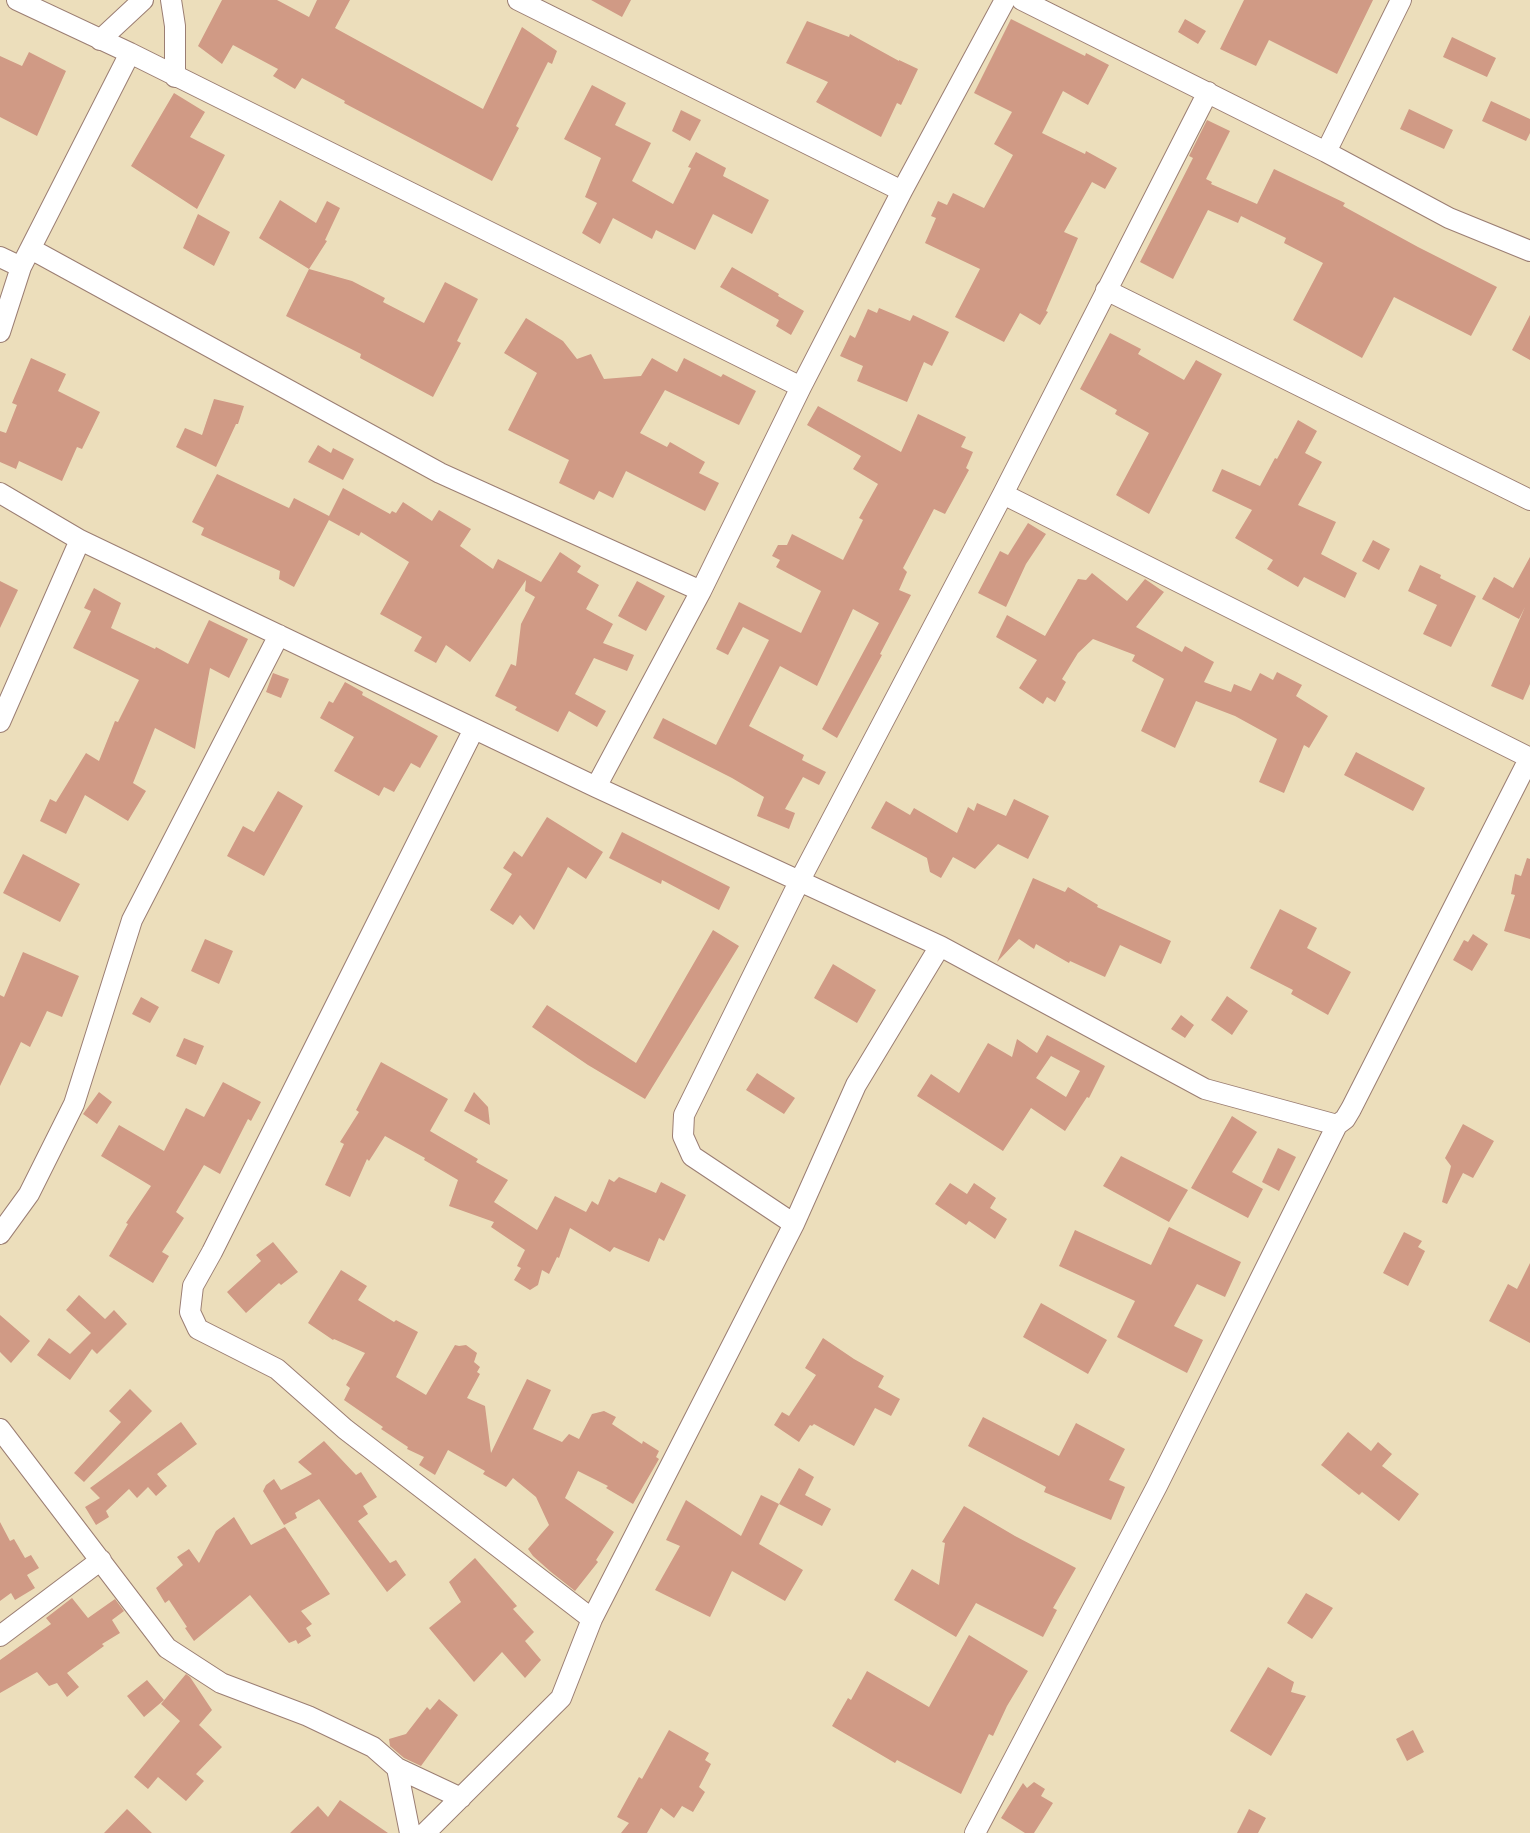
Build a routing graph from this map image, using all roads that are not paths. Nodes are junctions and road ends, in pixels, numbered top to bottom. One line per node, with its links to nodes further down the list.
1 (17, 0): 8 (street)
2 (143, 0): 8 (street)
3 (171, 0): 10 (street)
4 (518, 0): 13 (street)
5 (1005, 0): 13 (street)
6 (1022, 0): 11 (street)
7 (1401, 0): 12 (street)
8 (100, 40): 9 (street)
9 (130, 53): 10 (street); 14 (street)
10 (175, 77): 20 (street)
11 (1208, 92): 12 (street); 18 (street)
12 (1326, 152): 15 (street)
13 (902, 191): 20 (street)
14 (31, 249): 17 (street); 25 (street)
15 (1529, 250)
16 (0, 256): 17 (street)
17 (21, 267): 19 (street)
18 (1106, 290): 22 (street); 23 (street)
19 (0, 332)
20 (801, 387): 25 (street)
21 (0, 493): 24 (street)
22 (1003, 494): 29 (street); 31 (street)
23 (1530, 500)
24 (80, 540): 26 (street); 27 (street)
25 (701, 591): 30 (street)
26 (279, 635): 28 (street); 35 (street)
27 (0, 722)
28 (474, 729): 30 (street); 38 (street)
29 (1530, 758): 33 (street)
30 (596, 787): 31 (street)
31 (800, 880): 32 (street); 34 (street)
32 (940, 946): 33 (street); 34 (street)
33 (1336, 1125): 44 (street)
34 (794, 1224): 38 (street)
35 (0, 1234)
36 (0, 1429): 37 (street)
37 (101, 1560): 39 (street); 40 (street)
38 (592, 1619): 41 (street)
39 (0, 1636)
40 (397, 1768): 41 (street); 42 (street)
41 (460, 1798): 43 (street)
42 (410, 1833)
43 (425, 1833)
44 (975, 1833)

